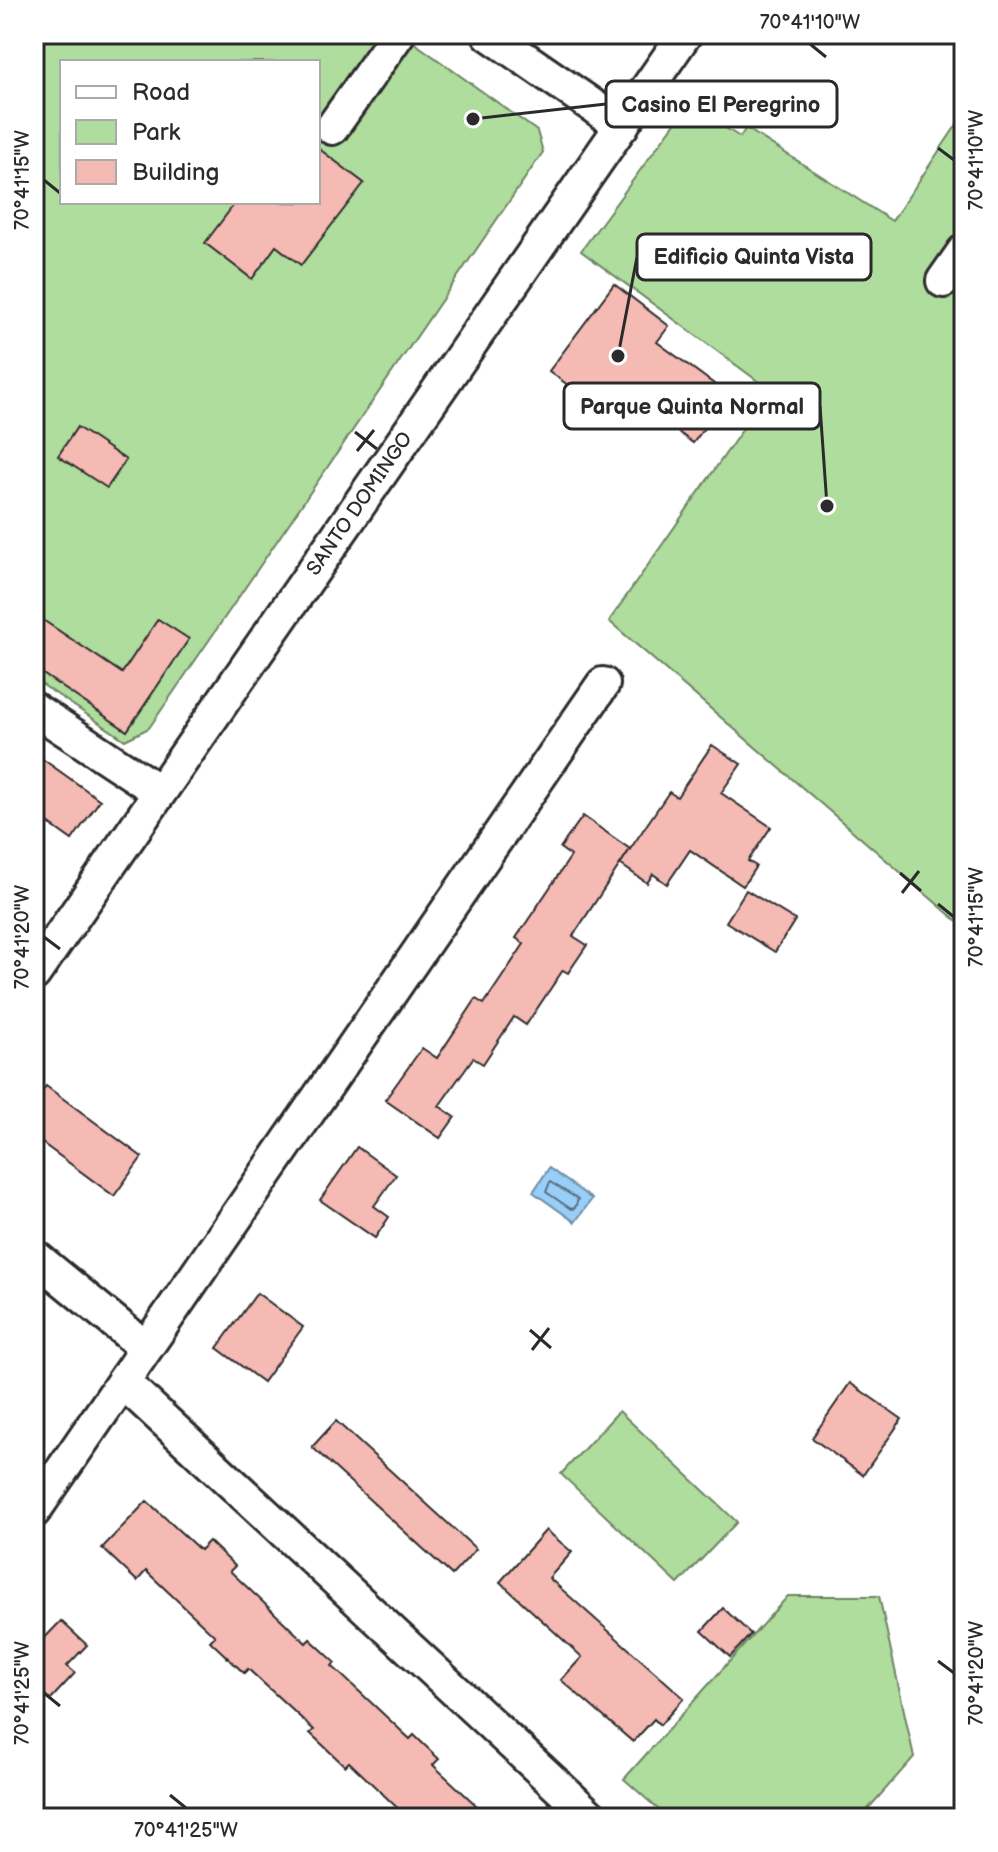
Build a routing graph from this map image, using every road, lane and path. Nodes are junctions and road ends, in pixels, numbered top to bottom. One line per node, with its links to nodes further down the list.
1 (398, 34): 5 (street)
2 (489, 34): 4 (street)
3 (685, 34): 4 (street, SANTO DOMINGO)
4 (622, 126): 10 (street, SANTO DOMINGO)
5 (332, 128)
6 (964, 251): 7 (street)
7 (943, 281)
8 (603, 684): 13 (street)
9 (34, 709): 10 (street)
10 (158, 791): 11 (street, SANTO DOMINGO)
11 (34, 974)
12 (34, 1256): 13 (street)
13 (146, 1348): 14 (street)
14 (123, 1382): 15 (street); 16 (street)
15 (34, 1511)
16 (592, 1818)

